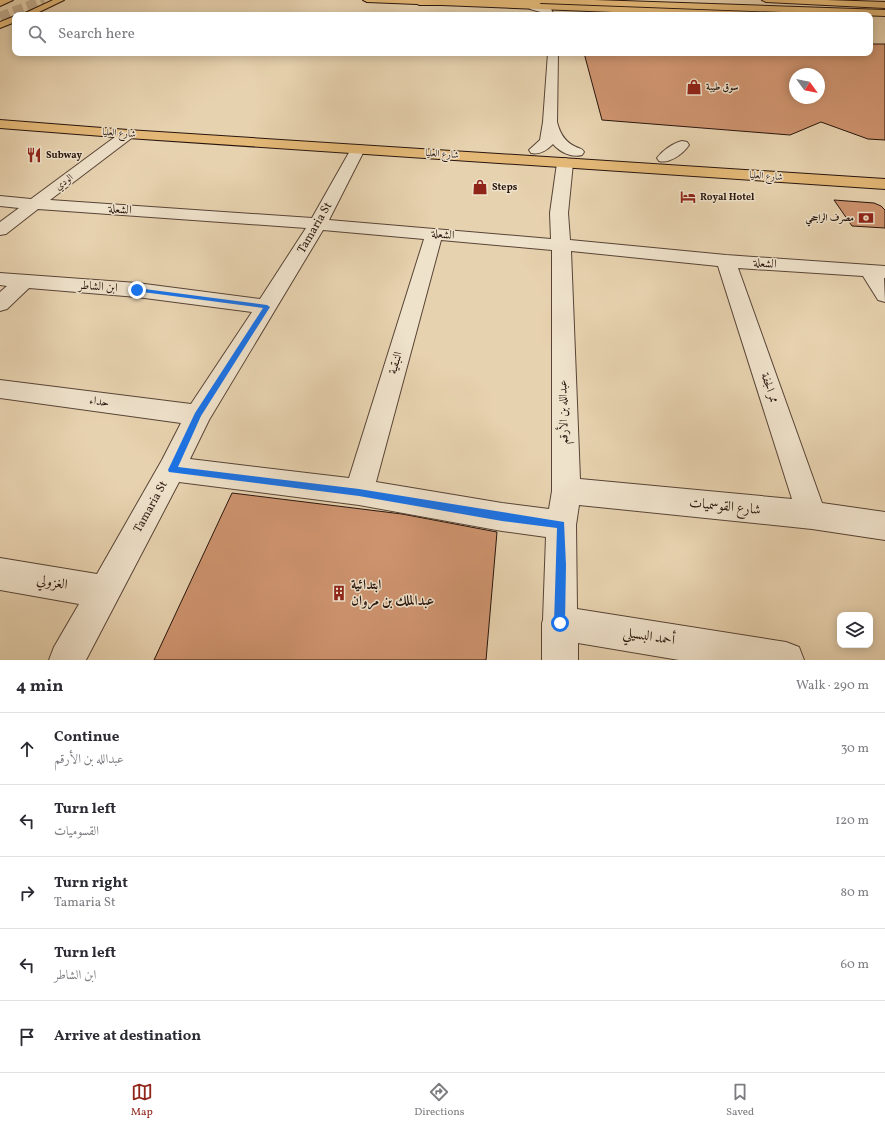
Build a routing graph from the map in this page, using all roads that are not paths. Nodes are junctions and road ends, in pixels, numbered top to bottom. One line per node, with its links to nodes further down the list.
1 (9, 0): 11 (main road)
2 (60, 0): 18 (main road)
3 (367, 0): 9 (main road)
4 (524, 0): 7 (main road)
5 (634, 0): 12 (main road)
6 (766, 0): 8 (main road)
7 (555, 1): 9 (main road); 16 (main road)
8 (810, 1): 10 (main road)
9 (419, 2): 14 (main road)
10 (850, 2): 12 (main road); 13 (main road)
11 (0, 3)
12 (736, 4): 17 (main road)
13 (885, 5)
14 (533, 7): 15 (main road); 19 (street)
15 (574, 8): 20 (street); 21 (main road)
16 (725, 8): 22 (main road); 23 (main road)
17 (885, 10)
18 (32, 12)
19 (548, 12)
20 (562, 12)
21 (677, 12)
22 (786, 12)
23 (853, 12)
24 (873, 13): 25 (main road)
25 (885, 13)
26 (873, 19): 28 (main road)
27 (12, 20): 29 (main road)
28 (885, 20)
29 (0, 25)
30 (553, 56): 32 (street)
31 (0, 114): 37 (main road, شارع العليا)
32 (550, 122): 37 (street); 38 (street)
33 (0, 124): 34 (main road, شارع العليا)
34 (128, 134): 36 (main road, شارع العليا); 43 (street, الودي)
35 (682, 145): 39 (street)
36 (358, 148): 38 (main road, شارع العليا); 44 (street, Tamaria St)
37 (536, 150): 38 (main road, شارع العليا)
38 (571, 158): 39 (main road, شارع العليا); 41 (main road, شارع العليا); 47 (street, عبدالله بن الأرقم)
39 (664, 158): 40 (main road, شارع العليا)
40 (885, 172)
41 (885, 184)
42 (0, 201): 43 (street, الشعلة)
43 (33, 204): 44 (street, الشعلة); 45 (street, الودي)
44 (318, 224): 46 (street, الشعلة); 54 (street, Tamaria St)
45 (0, 230)
46 (434, 234): 47 (street, الشعلة); 59 (street, النبقية)
47 (561, 244): 48 (street, الشعلة); 58 (street, عبدالله بن الأرقم)
48 (726, 261): 49 (street, الشعلة); 60 (street, ممر الجفة)
49 (877, 271): 52 (street)
50 (0, 279): 51 (street, ابن الشاطر)
51 (23, 282): 53 (street); 54 (street, ابن الشاطر)
52 (885, 295)
53 (0, 304)
54 (267, 307): 56 (street, Tamaria St)
55 (0, 389): 56 (street, حداء)
56 (198, 415): 57 (street, Tamaria St)
57 (172, 470): 59 (street); 64 (street, Tamaria St)
58 (566, 491): 60 (street, شارع القوسميات); 61 (street, عبدالله بن الأرقم)
59 (359, 492): 61 (street)
60 (812, 516): 62 (street, شارع القوسميات)
61 (561, 525): 65 (street, عبدالله بن الأرقم)
62 (885, 526)
63 (0, 574): 64 (street, الغزولي)
64 (104, 592): 66 (street, Tamaria St)
65 (560, 623): 67 (street, عبدالله بن الأرقم); 68 (street, أحمد البسيلي)
66 (67, 660)
67 (560, 660)
68 (786, 660)

